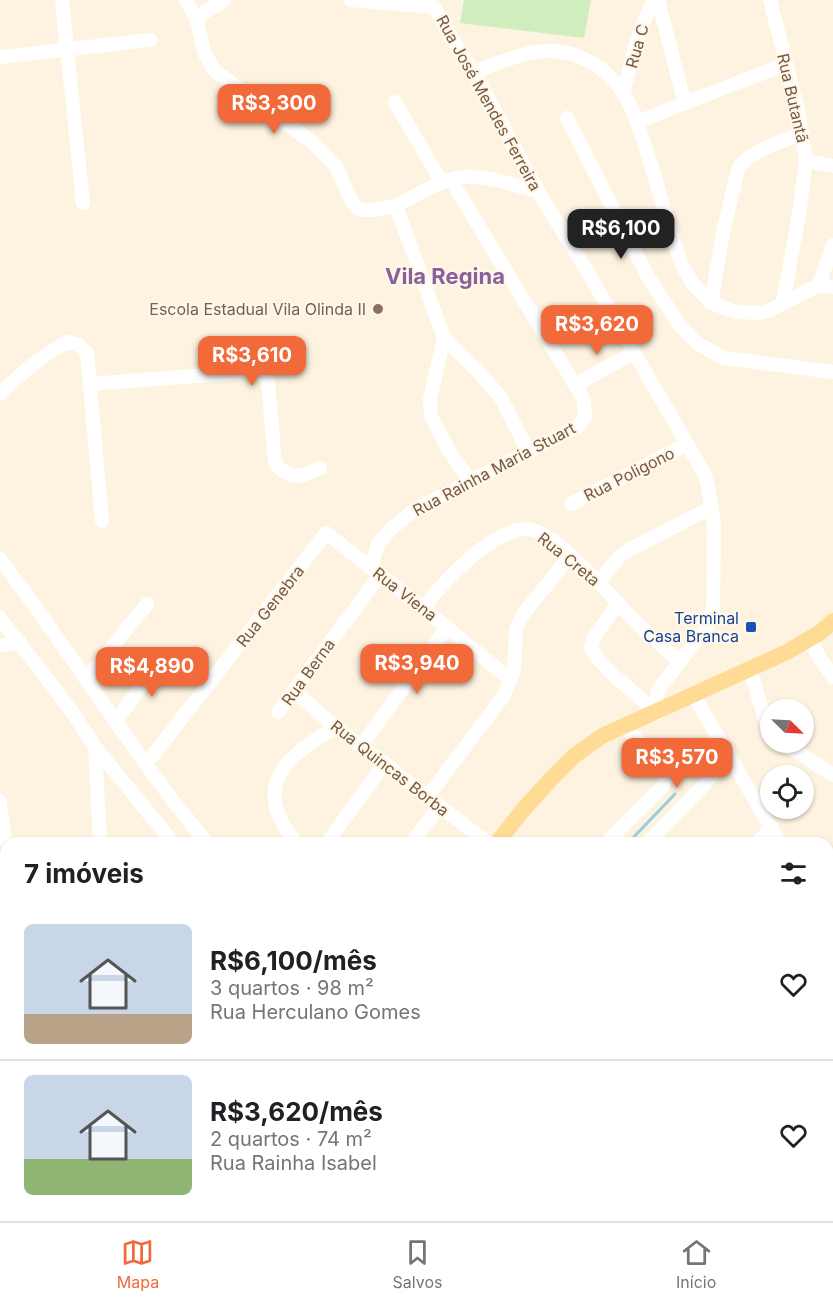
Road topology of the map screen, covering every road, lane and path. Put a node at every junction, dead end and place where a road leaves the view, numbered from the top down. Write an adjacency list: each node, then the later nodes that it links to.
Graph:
1 (62, 0): 9 (street)
2 (186, 0): 7 (street)
3 (224, 0): 7 (street)
4 (351, 0): 12 (street, Rua José Mendes Ferreira)
5 (656, 0): 13 (street, Rua C); 15 (street)
6 (770, 0): 11 (street, Rua Butantã)
7 (196, 18): 24 (street)
8 (150, 40): 9 (street)
9 (67, 50): 10 (street); 23 (street)
10 (0, 57)
11 (786, 64): 15 (street); 18 (street, Rua Butantã)
12 (474, 72): 13 (street); 22 (street, Rua José Mendes Ferreira)
13 (623, 94): 17 (street)
14 (395, 102): 21 (street, Rua Rainha Maria Stuart)
15 (685, 104): 17 (street)
16 (567, 118): 31 (street)
17 (637, 122): 27 (street)
18 (802, 133): 19 (street, Rua Butantã); 27 (street)
19 (806, 161): 20 (street); 28 (street, Rua Butantã)
20 (833, 166)
21 (446, 181): 22 (street); 24 (street); 33 (street, Rua Rainha Maria Stuart)
22 (538, 191): 30 (street, Rua José Mendes Ferreira)
23 (83, 203)
24 (396, 206): 29 (street)
25 (833, 245): 26 (street)
26 (826, 286): 28 (street)
27 (711, 303): 28 (street)
28 (783, 303)
29 (444, 338): 36 (street); 38 (street)
30 (633, 353): 33 (street); 35 (street, Rua José Mendes Ferreira)
31 (833, 372)
32 (90, 384): 34 (street); 37 (street); 41 (street)
33 (575, 385): 36 (street, Rua Rainha Maria Stuart)
34 (0, 394)
35 (687, 444): 39 (street, Rua Poligono); 40 (street, Rua José Mendes Ferreira)
36 (528, 451): 38 (street, Rua Rainha Maria Stuart)
37 (320, 468)
38 (470, 481): 45 (street, Rua Rainha Maria Stuart)
39 (571, 504)
40 (712, 507): 46 (street); 57 (street, Rua José Mendes Ferreira)
41 (102, 522)
42 (326, 533): 45 (street, Rua Viena); 75 (street, Rua Genebra)
43 (570, 556): 46 (street, Rua Creta); 49 (street, Rua Creta); 61 (street)
44 (0, 559): 60 (street)
45 (375, 572): 49 (street, Rua Viena); 62 (street, Rua Berna)
46 (599, 582): 47 (street, Rua Creta)
47 (619, 603): 57 (street, Rua Creta); 66 (street)
48 (147, 604): 60 (street)
49 (423, 608): 52 (street, Rua Viena)
50 (0, 618): 54 (street)
51 (832, 621): 53 (main road)
52 (447, 627): 61 (street, Rua Viena); 70 (street)
53 (810, 638): 58 (main road); 59 (street)
54 (20, 642): 55 (street); 71 (street)
55 (0, 646)
56 (162, 658): 67 (street)
57 (679, 661): 66 (street, Rua José Mendes Ferreira)
58 (750, 669): 63 (main road); 64 (street)
59 (833, 677)
60 (87, 678): 67 (street)
61 (511, 680): 77 (street)
62 (294, 691): 65 (street, Rua Berna); 69 (street, Rua Quincas Borba)
63 (693, 694): 66 (main road); 72 (street)
64 (760, 703)
65 (278, 712)
66 (657, 712): 68 (main road)
67 (116, 721): 75 (street)
68 (624, 726): 90 (main road); 91 (street)
69 (336, 727): 70 (street, Rua Quincas Borba); 86 (street)
70 (362, 745): 74 (street, Rua Quincas Borba)
71 (95, 747): 83 (street); 84 (street)
72 (729, 753): 81 (street); 92 (street)
73 (798, 753): 76 (street)
74 (385, 763): 77 (street, Rua Quincas Borba); 87 (street)
75 (147, 764): 85 (street)
76 (831, 775)
77 (429, 796): 79 (street, Rua Quincas Borba)
78 (0, 802): 80 (street)
79 (440, 806): 88 (street); 89 (street, Rua Quincas Borba)
80 (1, 818): 82 (street)
81 (771, 828): 93 (street); 94 (street)
82 (4, 837)
83 (100, 837)
84 (168, 837)
85 (202, 837)
86 (291, 837)
87 (331, 837)
88 (416, 837)
89 (480, 837)
90 (502, 837)
91 (612, 837)
92 (653, 837)
93 (763, 837)
94 (776, 837)

